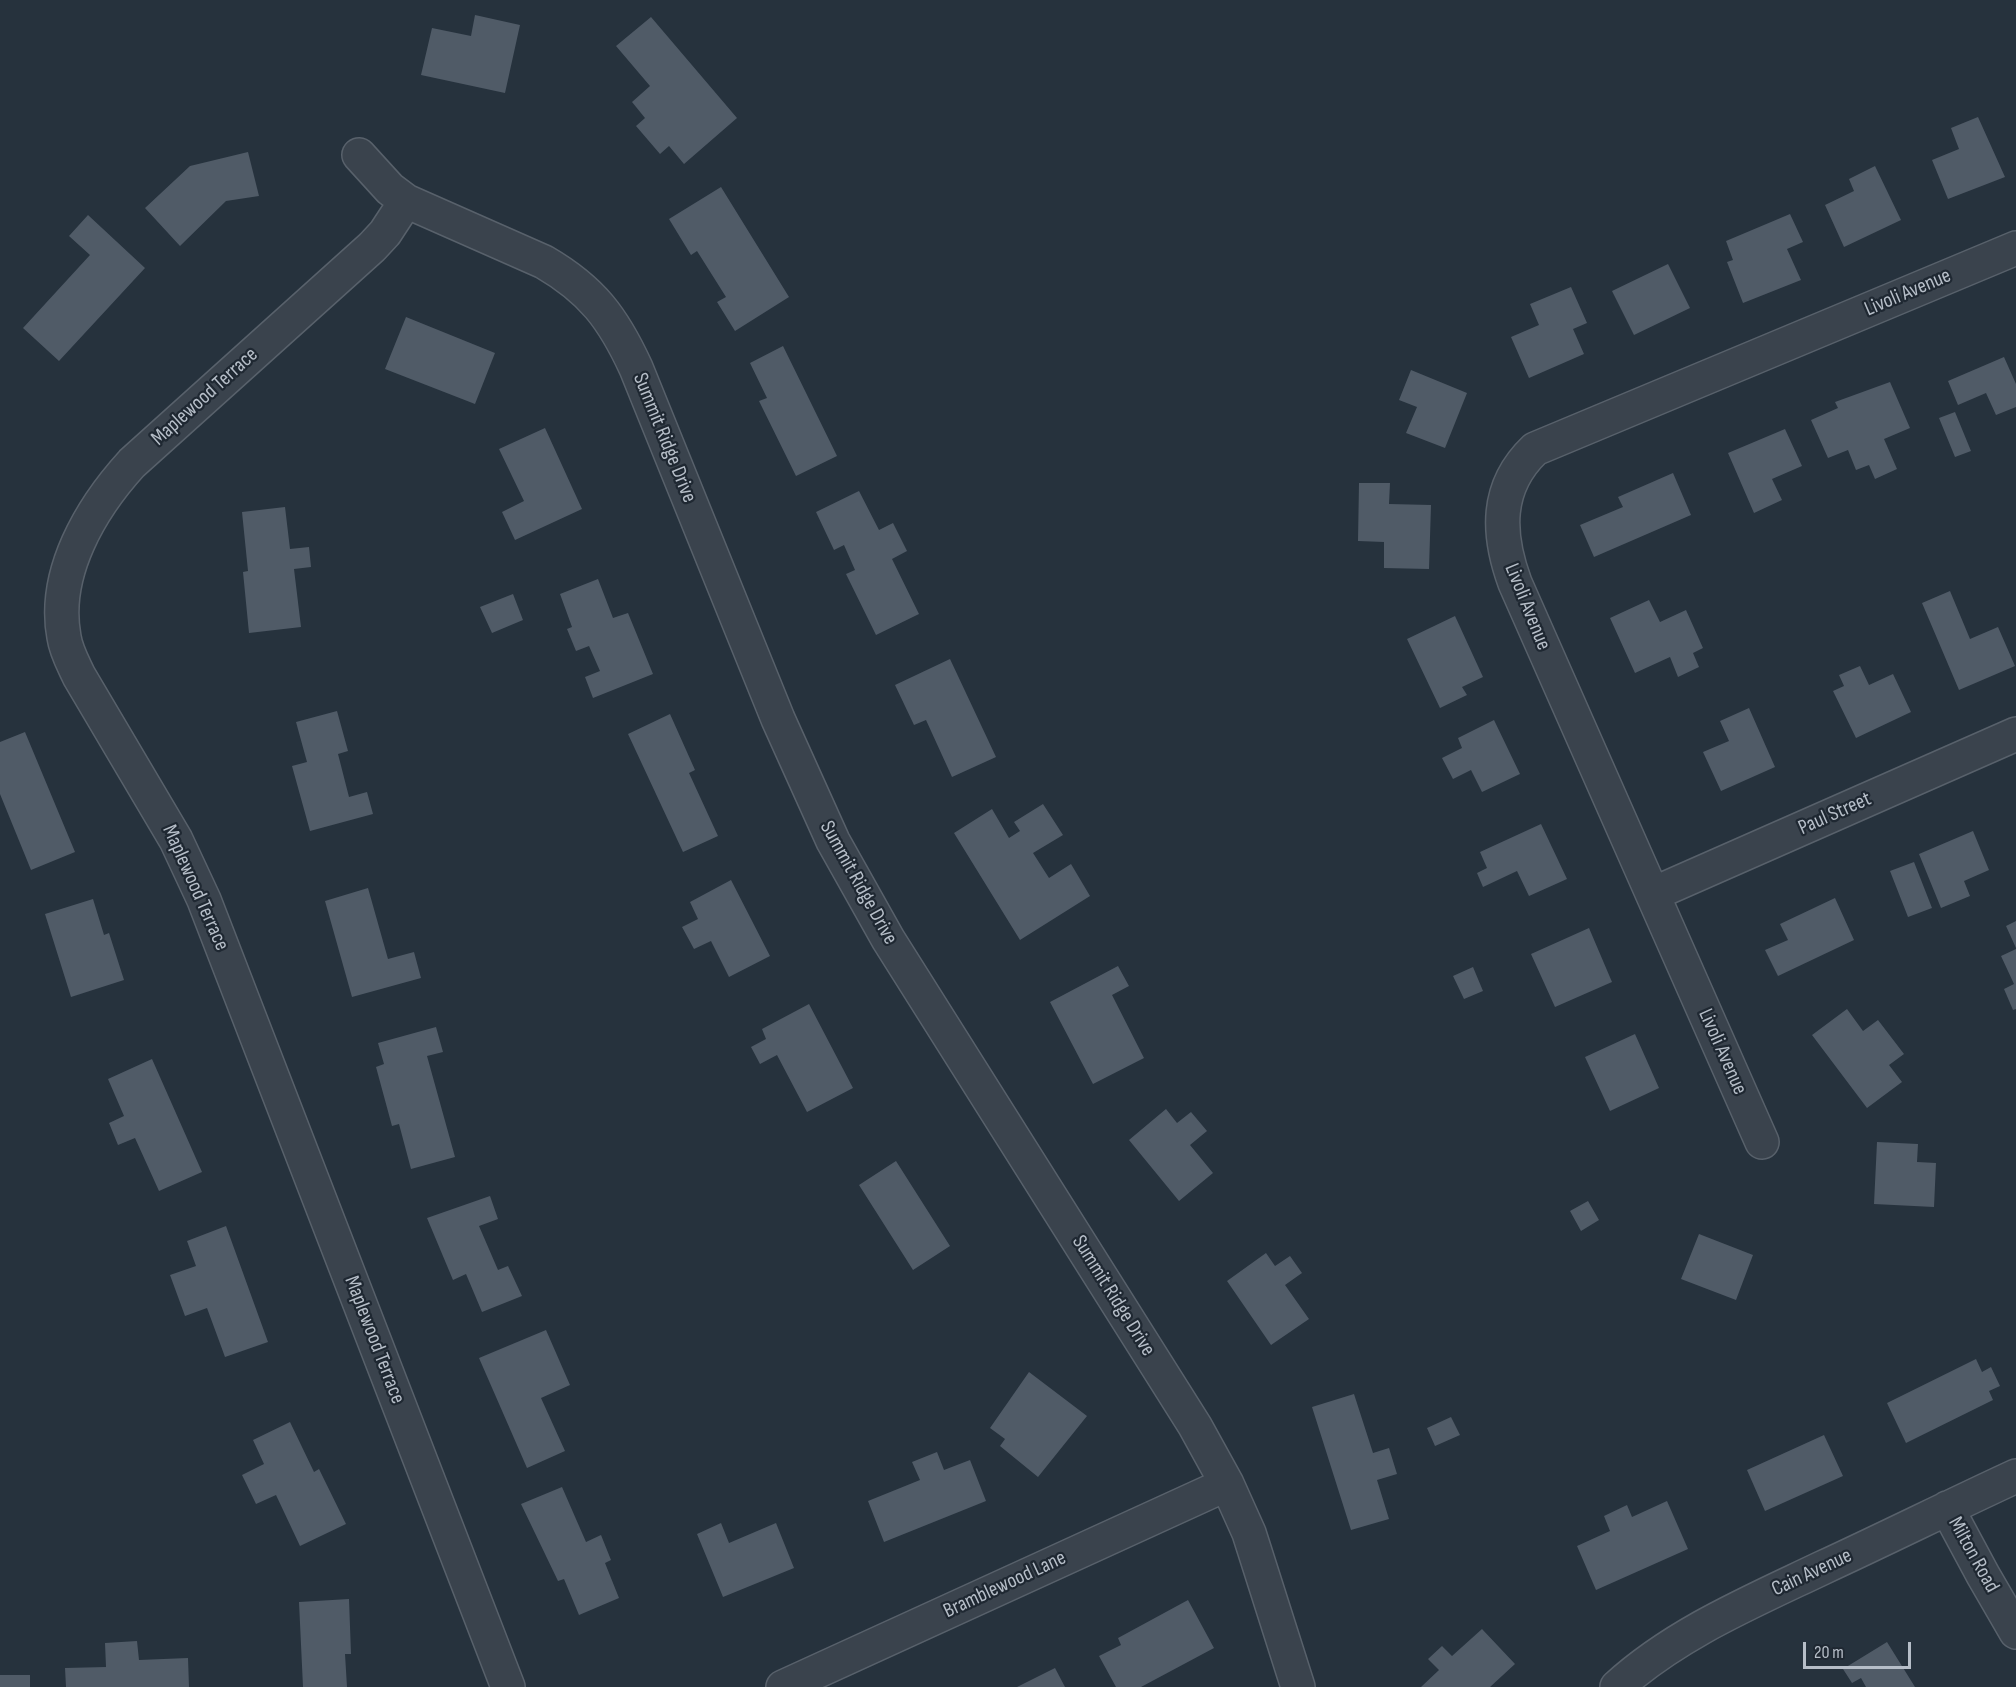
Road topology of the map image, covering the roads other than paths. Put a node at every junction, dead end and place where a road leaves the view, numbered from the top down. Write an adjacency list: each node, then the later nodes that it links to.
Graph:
1 (359, 155): 2 (street, Summit Ridge Drive)
2 (406, 201): 8 (street, Summit Ridge Drive); 11 (street, Maplewood Terrace)
3 (2016, 248): 5 (street, Livoli Avenue)
4 (2016, 734): 5 (street, Paul Street)
5 (1653, 894): 6 (street, Livoli Avenue)
6 (1762, 1142)
7 (2016, 1476): 9 (street, Cain Avenue)
8 (1227, 1484): 12 (street, Bramblewood Lane); 13 (street, Summit Ridge Drive)
9 (1947, 1508): 10 (street, Milton Road); 14 (street, Cain Avenue)
10 (2016, 1632)
11 (508, 1687)
12 (783, 1687)
13 (1298, 1687)
14 (1617, 1687)

